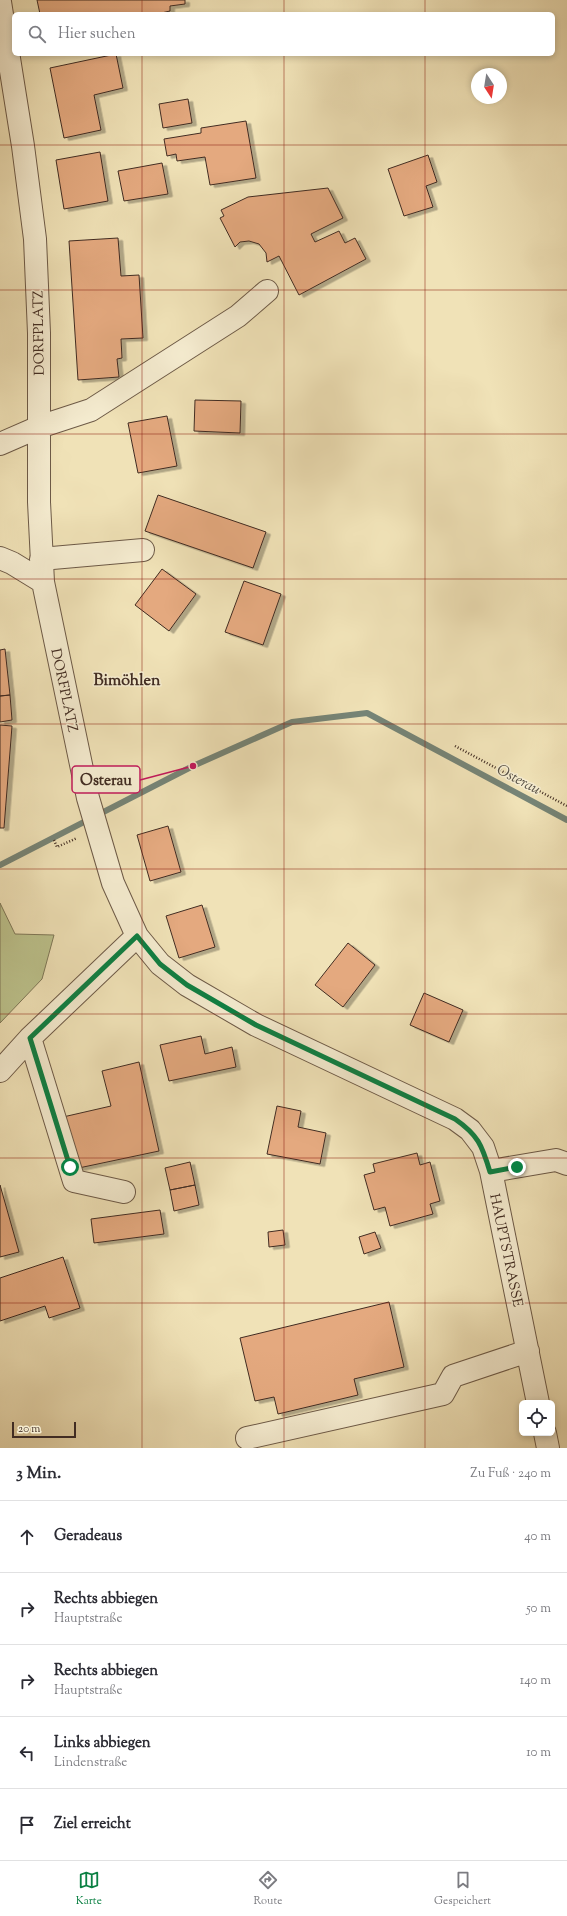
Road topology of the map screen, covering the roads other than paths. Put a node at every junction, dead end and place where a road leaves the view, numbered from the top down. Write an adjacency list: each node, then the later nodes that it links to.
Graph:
1 (0, 2): 3 (street, DORFPLATZ)
2 (267, 291): 3 (street)
3 (39, 427): 4 (street); 6 (street, DORFPLATZ)
4 (0, 444)
5 (143, 550): 6 (street)
6 (41, 559): 8 (street, DORFPLATZ)
7 (4, 563): 8 (street)
8 (42, 582): 9 (street, DORFPLATZ)
9 (88, 798): 10 (street, HAUPTSTRASSE)
10 (137, 936): 11 (street); 14 (street, HAUPTSTRASSE)
11 (30, 1038): 12 (street); 15 (street)
12 (0, 1071)
13 (567, 1164): 14 (street)
14 (490, 1172): 16 (street, HAUPTSTRASSE)
15 (124, 1192)
16 (528, 1351): 17 (street, HAUPTSTRASSE); 19 (street)
17 (537, 1400)
18 (546, 1436): 20 (street)
19 (247, 1438)
20 (548, 1448)

